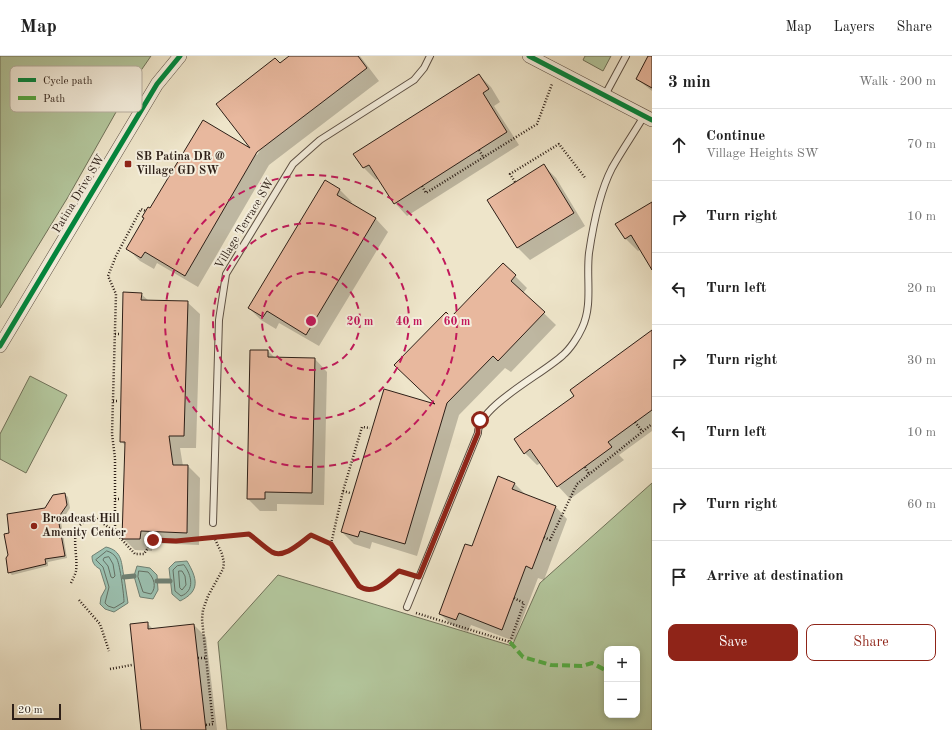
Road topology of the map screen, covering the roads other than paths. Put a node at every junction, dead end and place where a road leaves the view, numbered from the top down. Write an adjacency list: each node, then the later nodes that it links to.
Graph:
1 (180, 56): 6 (street, Patina Drive SW)
2 (430, 56): 10 (lane, Village Terrace SW)
3 (529, 56): 5 (street)
4 (626, 56): 5 (lane)
5 (605, 95): 8 (street)
6 (142, 109)
7 (140, 112): 9 (street, Patina Drive SW)
8 (648, 118): 11 (lane)
9 (0, 346)
10 (213, 523)
11 (407, 607)

